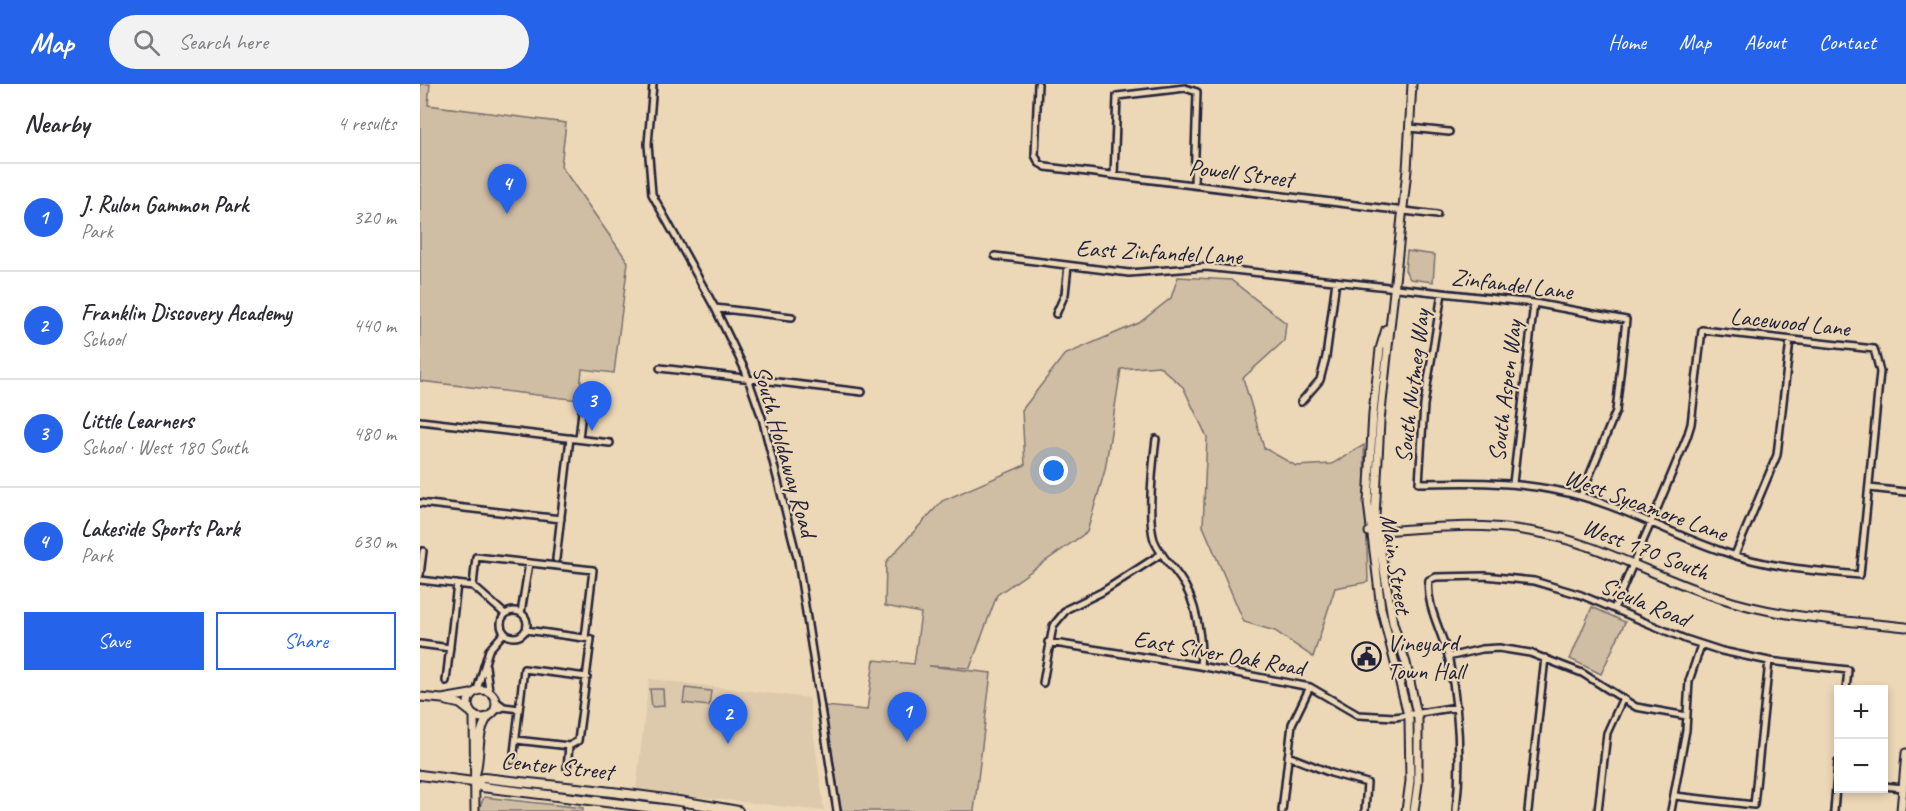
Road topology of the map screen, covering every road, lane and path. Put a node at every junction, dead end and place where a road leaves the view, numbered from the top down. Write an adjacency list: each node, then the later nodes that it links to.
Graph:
1 (654, 84): 16 (street, South Holdaway Road)
2 (1038, 84): 6 (street, Powell Street)
3 (1412, 84): 4 (street, Main Street)
4 (1410, 128): 5 (street); 8 (street, Main Street)
5 (1449, 132)
6 (1114, 176): 7 (street, Powell Street); 7 (street)
7 (1194, 185): 8 (street, Powell Street)
8 (1402, 210): 9 (street, Powell Street); 13 (street, Main Street)
9 (1437, 215)
10 (995, 256): 11 (street, East Zinfandel Lane)
11 (1068, 266): 12 (street, East Zinfandel Lane); 17 (street)
12 (1336, 281): 13 (street, East Zinfandel Lane); 24 (street)
13 (1393, 287): 14 (street, Zinfandel Lane); 38 (street, Main Street)
14 (1442, 293): 15 (street, Zinfandel Lane); 30 (street, South Nutmeg Way)
15 (1534, 303): 31 (street, South Aspen Way); 34 (street, Zinfandel Lane)
16 (715, 308): 18 (street); 21 (street, South Holdaway Road)
17 (1056, 314)
18 (792, 317)
19 (1790, 340): 32 (street, Lacewood Lane); 37 (street, Lacewood Lane); 41 (street)
20 (660, 368): 21 (street)
21 (748, 379): 22 (street); 100 (street, South Holdaway Road)
22 (862, 392)
23 (583, 402): 27 (street)
24 (1301, 402)
25 (420, 421): 26 (street)
26 (570, 438): 27 (street); 36 (street)
27 (579, 439): 29 (street)
28 (1156, 439): 40 (street)
29 (610, 442)
30 (1419, 483): 31 (street, West Sycamore Lane)
31 (1513, 483): 34 (street, West Sycamore Lane)
32 (1869, 488): 33 (street); 41 (street, West Sycamore Lane)
33 (1906, 492)
34 (1581, 496): 37 (street, West Sycamore Lane)
35 (420, 502): 36 (street)
36 (561, 519): 42 (street)
37 (1651, 522): 41 (street, West Sycamore Lane); 44 (street)
38 (1373, 532): 44 (street, West 170 South); 80 (street, Main Street)
39 (423, 551): 45 (street)
40 (1161, 554): 56 (street); 64 (street)
41 (1735, 555)
42 (556, 559)
43 (530, 563): 48 (street); 50 (street); 55 (street)
44 (1633, 564): 49 (street); 52 (street, West 170 South)
45 (420, 574)
46 (420, 580): 47 (street)
47 (457, 584): 48 (street); 59 (street)
48 (473, 585): 51 (street)
49 (1614, 609): 58 (street, Sicula Road); 60 (street, Sicula Road)
50 (521, 613): 51 (street); 53 (street)
51 (505, 614): 54 (street)
52 (1906, 627)
53 (526, 630): 54 (street); 55 (street)
54 (504, 633): 63 (street)
55 (588, 639): 65 (street)
56 (1048, 642): 64 (street, East Silver Oak Road); 67 (street)
57 (420, 644): 59 (street)
58 (1701, 645): 62 (street, Sicula Road); 82 (street)
59 (450, 648): 66 (street)
60 (1448, 657): 61 (street); 77 (street)
61 (1545, 658): 74 (street); 106 (street)
62 (1769, 661): 68 (street, Sicula Road); 95 (street)
63 (486, 666): 70 (street); 71 (street)
64 (1200, 666): 69 (street, East Silver Oak Road)
65 (587, 677): 78 (street); 85 (street)
66 (446, 681)
67 (1043, 683)
68 (1846, 685)
69 (1310, 687): 80 (street, East Silver Oak Road); 87 (street)
70 (489, 691): 71 (street); 75 (street)
71 (474, 692): 73 (street); 81 (street)
72 (420, 697): 73 (street)
73 (442, 699): 81 (street)
74 (1622, 700): 82 (street); 107 (street)
75 (496, 701): 76 (street); 79 (street)
76 (504, 707): 78 (street); 79 (street)
77 (1457, 707): 80 (street, East Silver Oak Road); 105 (street)
78 (519, 709): 84 (street)
79 (495, 711): 83 (street)
80 (1412, 713): 103 (street, Main Street); 104 (street, Main Street)
81 (472, 714): 83 (street); 91 (street)
82 (1687, 716): 95 (street)
83 (488, 717): 91 (street)
84 (516, 740): 85 (street); 88 (street)
85 (569, 746): 89 (street)
86 (1906, 753): 93 (street)
87 (1288, 756): 101 (street); 102 (street)
88 (513, 761)
89 (567, 768)
90 (420, 775): 91 (main road)
91 (472, 782): 96 (main road, Center Street); 97 (street); 98 (main road, Center Street)
92 (1888, 786): 93 (street)
93 (1903, 788): 110 (street)
94 (1836, 793): 109 (street)
95 (1675, 796): 108 (street)
96 (674, 799): 98 (main road); 99 (main road, Center Street)
97 (475, 811)
98 (680, 811)
99 (738, 811)
100 (837, 811)
101 (1282, 811)
102 (1365, 811)
103 (1406, 811)
104 (1414, 811)
105 (1456, 811)
106 (1528, 811)
107 (1598, 811)
108 (1671, 811)
109 (1834, 811)
110 (1901, 811)

